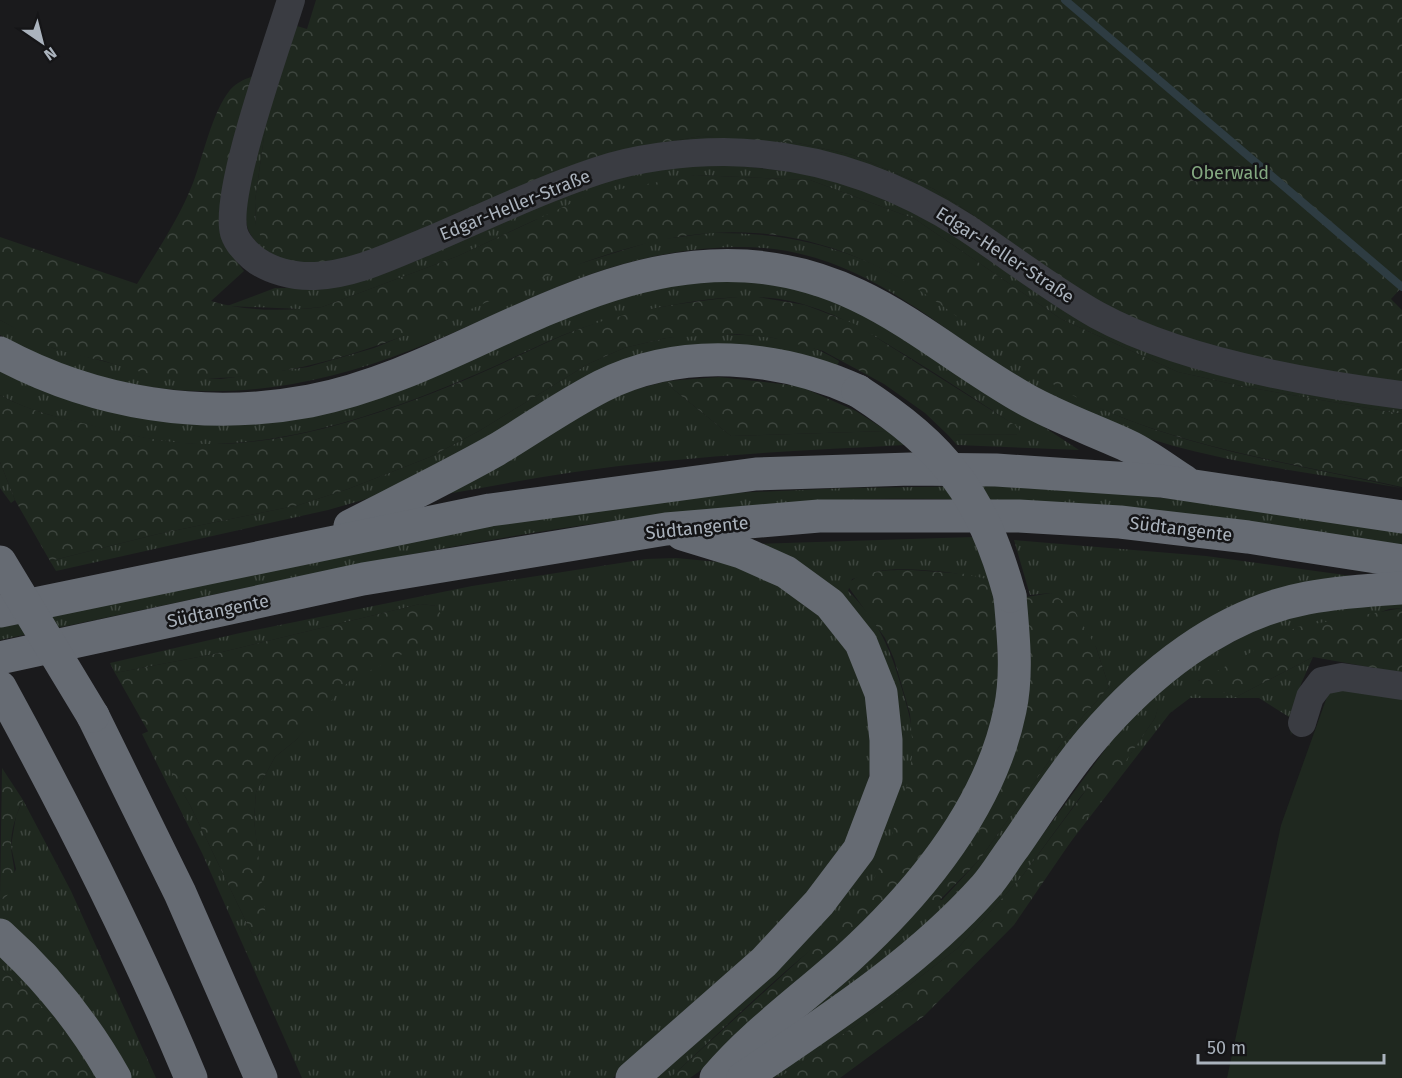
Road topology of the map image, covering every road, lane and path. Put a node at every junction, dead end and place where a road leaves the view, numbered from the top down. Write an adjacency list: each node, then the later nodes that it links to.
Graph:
1 (291, 0): 3 (lane, Edgar-Heller-Straße)
2 (0, 353): 4 (highway)
3 (1402, 395)
4 (1190, 485): 5 (highway); 7 (highway)
5 (1402, 517)
6 (666, 529): 8 (highway, Südtangente); 12 (highway, Südtangente); 20 (highway)
7 (310, 545): 11 (highway); 21 (highway, bridge)
8 (1402, 561)
9 (0, 562): 17 (highway, bridge)
10 (1402, 588): 22 (highway)
11 (0, 611)
12 (0, 658)
13 (1402, 686): 15 (lane)
14 (0, 687): 19 (highway)
15 (1302, 723)
16 (0, 935): 18 (highway)
17 (261, 1071)
18 (115, 1078)
19 (191, 1078)
20 (632, 1078)
21 (716, 1078)
22 (743, 1078)

